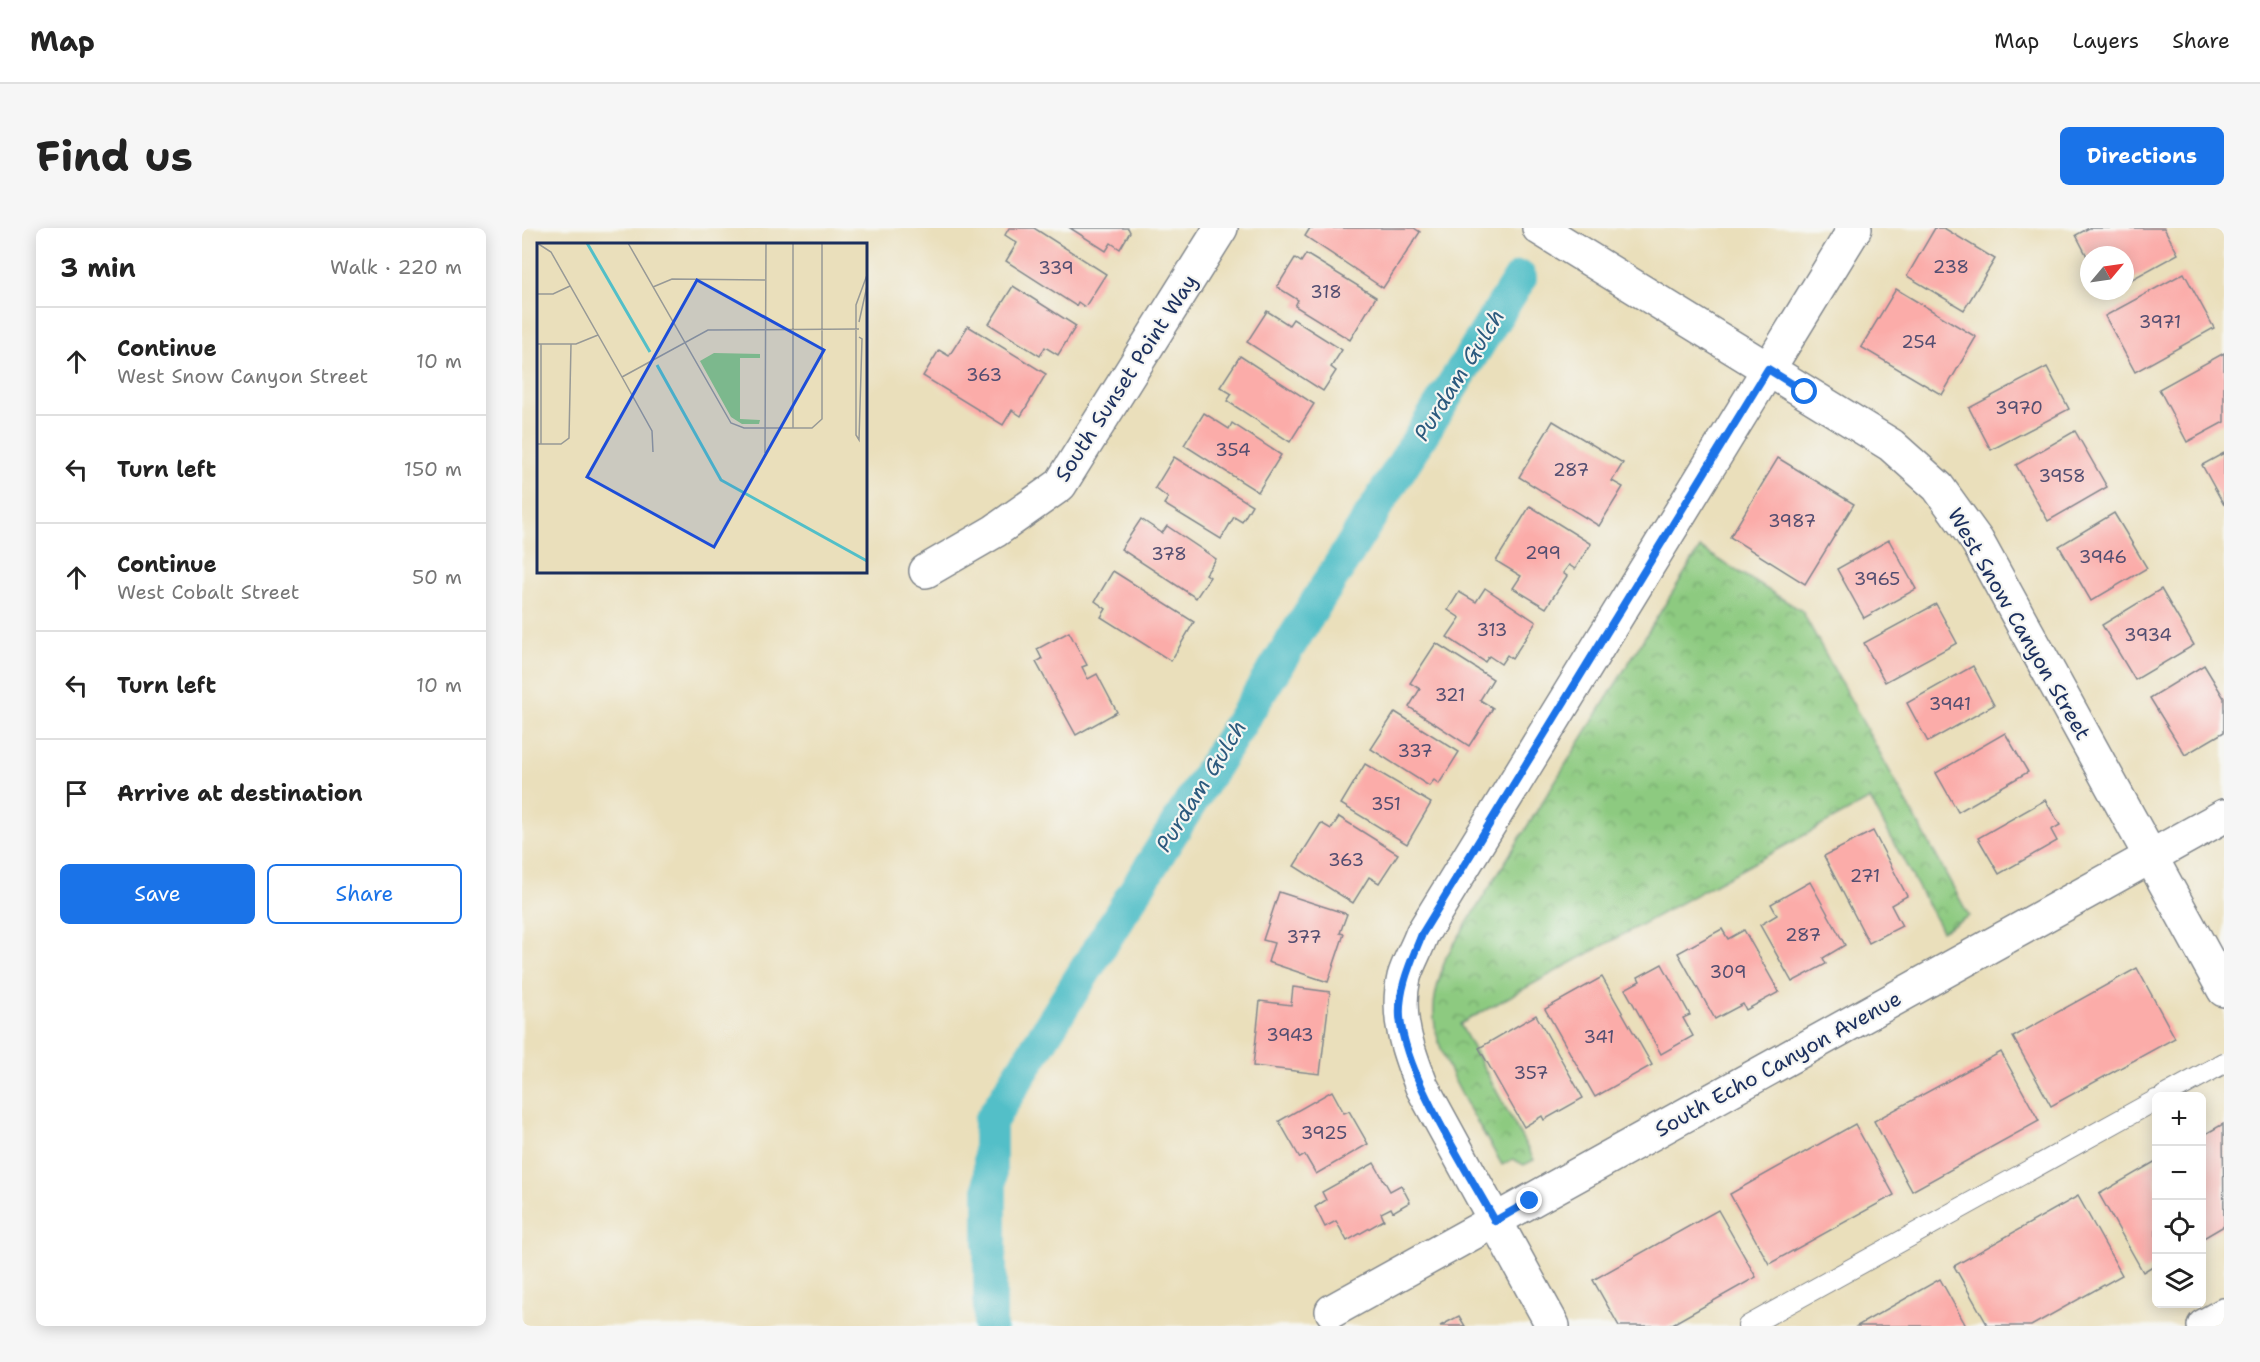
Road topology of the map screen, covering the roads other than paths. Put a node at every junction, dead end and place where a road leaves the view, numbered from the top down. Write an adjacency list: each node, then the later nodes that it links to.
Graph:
1 (1221, 228): 5 (street, South Sunset Point Way)
2 (1539, 228): 4 (street, West Snow Canyon Street)
3 (1855, 228): 4 (street)
4 (1768, 369): 7 (street, West Snow Canyon Street); 12 (street)
5 (926, 571)
6 (2224, 816): 7 (street, South Echo Canyon Avenue)
7 (2151, 857): 8 (street, West Snow Canyon Street); 12 (street, South Echo Canyon Avenue)
8 (2224, 990)
9 (2224, 1063): 10 (lane)
10 (2171, 1092)
11 (2152, 1103): 16 (lane)
12 (1495, 1221): 13 (street, South Echo Canyon Avenue); 15 (street)
13 (1332, 1311)
14 (2224, 1315): 17 (street)
15 (1553, 1326)
16 (1748, 1326)
17 (2204, 1326)

